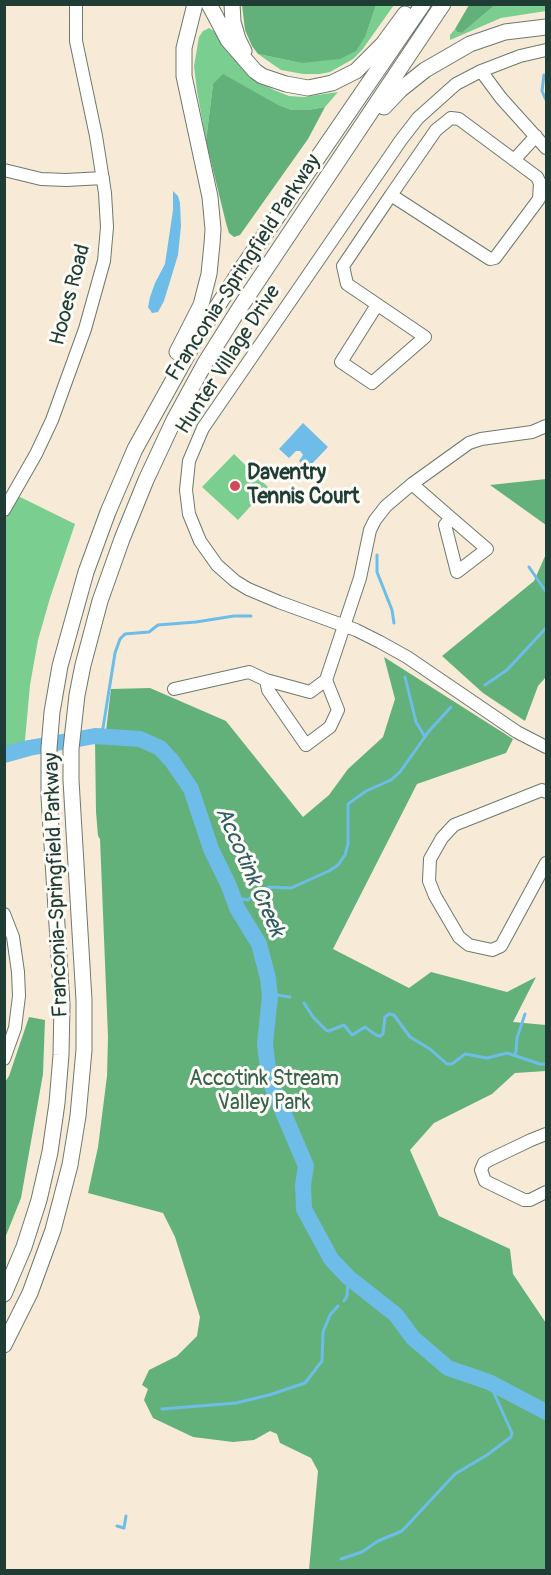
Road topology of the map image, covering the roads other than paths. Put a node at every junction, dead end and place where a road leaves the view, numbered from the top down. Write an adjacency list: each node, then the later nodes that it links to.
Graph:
1 (76, 4): 16 (street, Hooes Road)
2 (195, 4): 21 (main road)
3 (209, 4): 11 (main road)
4 (232, 4): 11 (main road)
5 (412, 4): 11 (main road)
6 (423, 4): 21 (main road, Franconia-Springfield Parkway)
7 (443, 4): 18 (main road, Franconia-Springfield Parkway)
8 (546, 27): 18 (main road)
9 (546, 50): 10 (street, Hunter Village Drive)
10 (481, 70): 12 (street); 25 (street, Hunter Village Drive)
11 (277, 81)
12 (536, 136): 13 (street); 14 (street)
13 (546, 148)
14 (514, 160): 17 (street); 17 (street)
15 (4, 170): 16 (street)
16 (103, 178): 23 (street, Hooes Road)
17 (391, 195): 19 (street)
18 (293, 230): 37 (main road, Franconia-Springfield Parkway)
19 (377, 305): 19 (street)
20 (546, 426): 22 (street)
21 (135, 448): 36 (main road, Franconia-Springfield Parkway)
22 (412, 484): 24 (street); 25 (street)
23 (4, 510)
24 (451, 518)
25 (343, 626): 27 (street); 29 (street, Hunter Village Drive)
26 (266, 680): 27 (street); 27 (street); 28 (street)
27 (326, 680)
28 (174, 689)
29 (546, 747)
30 (545, 787): 31 (street)
31 (546, 863)
32 (4, 914): 33 (street)
33 (4, 1059)
34 (546, 1134): 35 (street)
35 (546, 1192)
36 (4, 1294)
37 (4, 1345)

